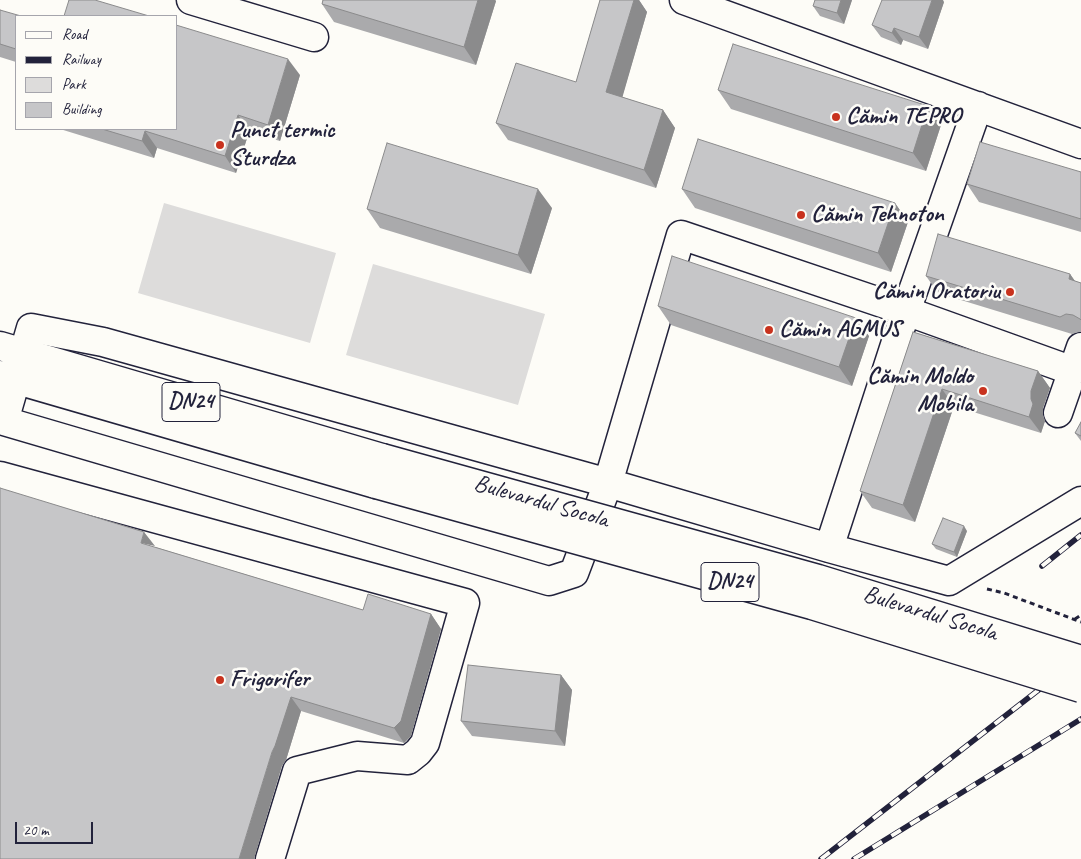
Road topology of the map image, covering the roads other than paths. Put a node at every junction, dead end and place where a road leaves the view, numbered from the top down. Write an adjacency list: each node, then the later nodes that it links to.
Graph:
1 (191, 0): 3 (main road)
2 (684, 0): 4 (main road)
3 (314, 36)
4 (978, 106): 5 (main road); 6 (main road)
5 (1081, 144)
6 (906, 311): 8 (main road); 12 (main road); 14 (main road)
7 (12, 349): 9 (main road); 12 (main road); 15 (main road, Bulevardul Socola / DN24, bridge)
8 (1077, 359): 10 (main road)
9 (8, 378): 12 (main road); 16 (main road, Bulevardul Socola / DN24, bridge)
10 (1058, 413)
11 (0, 476): 17 (main road)
12 (608, 483): 14 (main road)
13 (1081, 501): 14 (main road)
14 (829, 548)
15 (1081, 660)
16 (1081, 688)
17 (270, 859)

